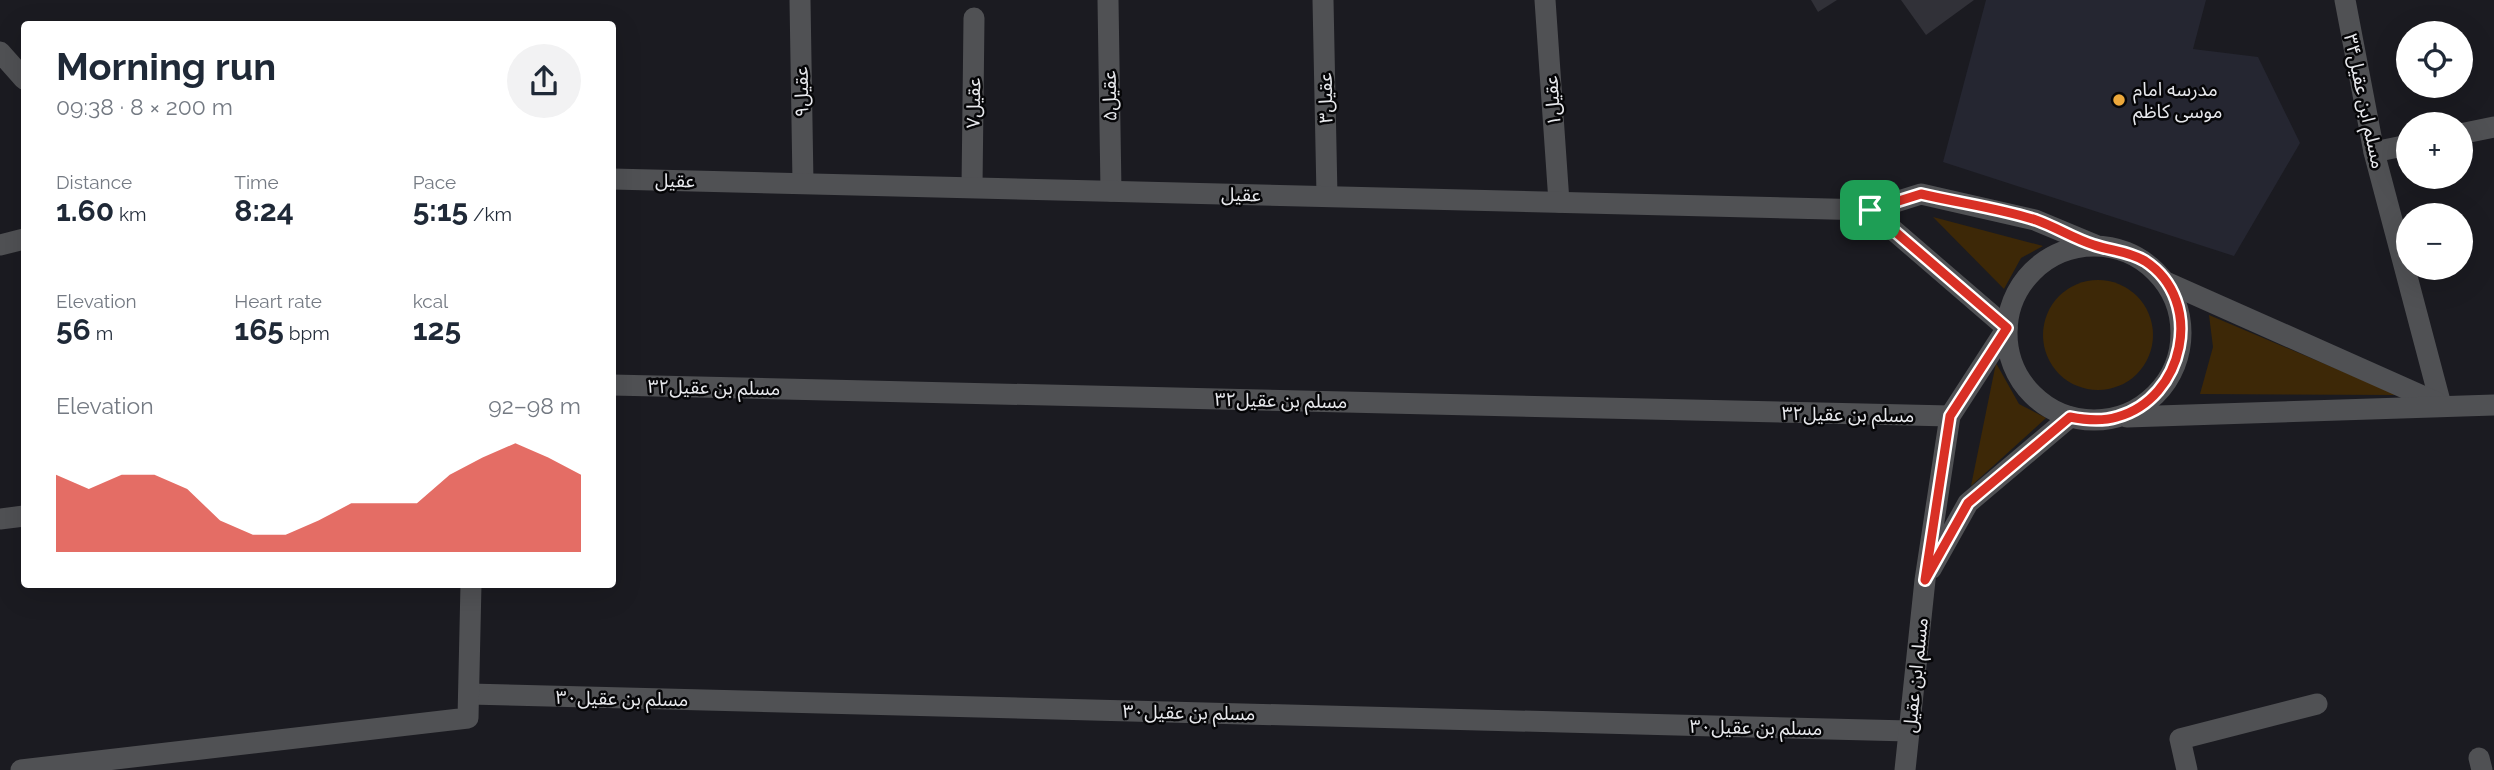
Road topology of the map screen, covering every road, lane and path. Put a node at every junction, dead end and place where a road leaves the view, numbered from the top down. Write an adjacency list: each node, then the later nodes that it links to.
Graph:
1 (800, 0): 14 (street, عقیل۹)
2 (1108, 0): 16 (street, عقیل۵)
3 (1323, 0): 17 (street, عقیل۳)
4 (1545, 0): 18 (street, عقیل۱)
5 (2345, 0): 12 (street, مسلم ابن عقیل۳۴)
6 (974, 18): 15 (street, عقیل۷)
7 (0, 52): 8 (street)
8 (21, 76)
9 (2494, 127): 10 (street)
10 (2473, 131)
11 (2396, 147): 12 (street)
12 (2374, 152): 26 (street, مسلم ابن عقیل۳۴)
13 (616, 178): 14 (street, عقیل)
14 (803, 183): 15 (street, عقیل)
15 (972, 187): 16 (street, عقیل)
16 (1111, 191): 17 (street, عقیل)
17 (1327, 196): 18 (street, عقیل)
18 (1559, 202): 19 (street, عقیل)
19 (1870, 210): 22 (street, عقیل); 24 (street)
20 (21, 240): 21 (street)
21 (0, 245)
22 (2095, 245): 23 (street); 24 (street)
23 (2166, 282): 26 (street); 30 (street)
24 (2007, 328): 28 (street); 29 (street)
25 (616, 385): 28 (street, مسلم بن عقیل۳۲)
26 (2441, 405): 27 (street); 30 (street)
27 (2494, 405)
28 (1950, 416): 33 (street, مسلم ابن عقیل)
29 (2070, 417): 30 (street); 33 (street)
30 (2118, 417)
31 (21, 516): 32 (street)
32 (0, 519)
33 (1925, 580): 37 (street, مسلم ابن عقیل)
34 (471, 588): 35 (street)
35 (469, 694): 37 (street, مسلم بن عقیل۳۰); 38 (street)
36 (2318, 704): 40 (street)
37 (1909, 731): 39 (street, مسلم ابن عقیل)
38 (21, 770)
39 (1905, 770)
40 (2187, 770)

